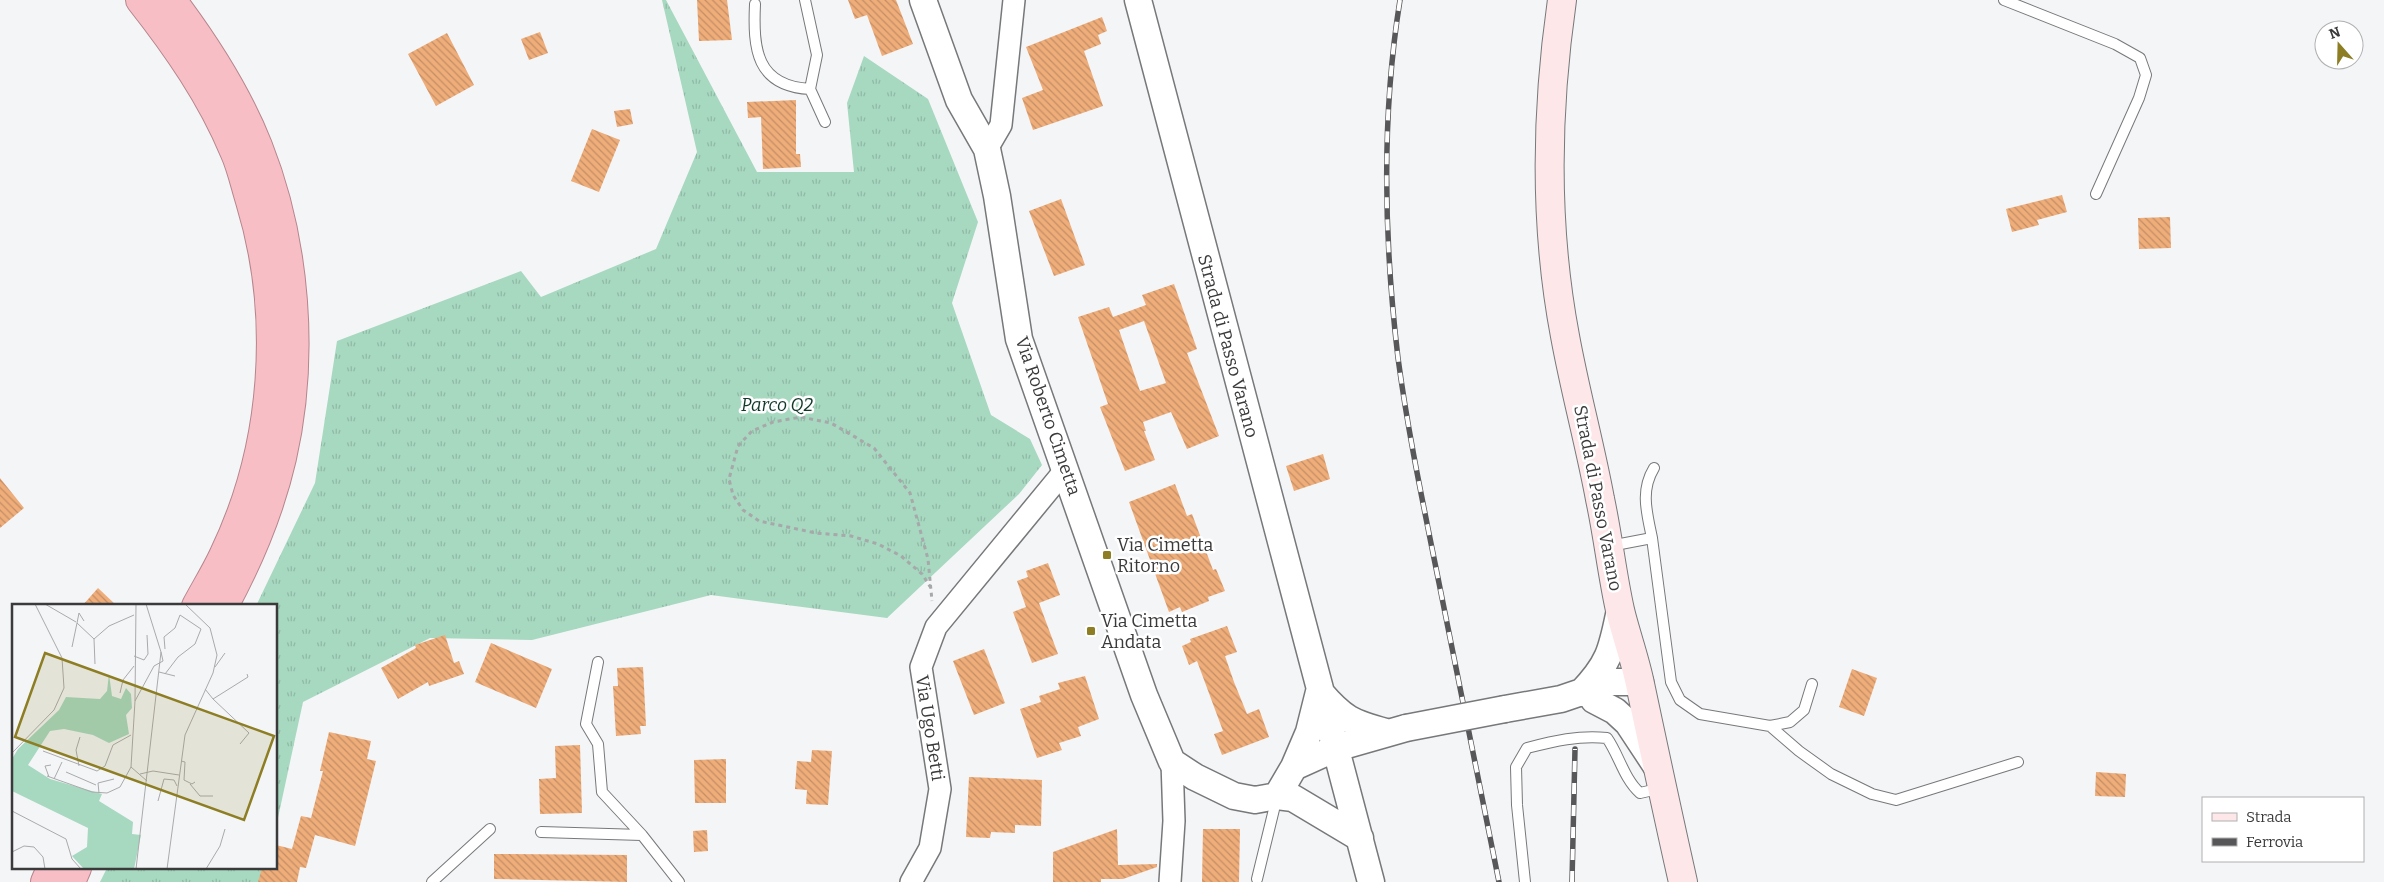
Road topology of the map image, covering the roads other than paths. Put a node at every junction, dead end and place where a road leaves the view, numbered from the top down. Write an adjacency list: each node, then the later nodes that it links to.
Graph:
1 (140, 0): 18 (highway)
2 (172, 0): 19 (highway)
3 (804, 0): 10 (lane)
4 (923, 0): 12 (street, Via Roberto Cimetta)
5 (1014, 0): 12 (street)
6 (1138, 0): 24 (street, Strada di Passo Varano)
7 (1562, 0): 17 (main road, Strada di Passo Varano)
8 (2004, 0): 13 (lane)
9 (755, 4): 10 (lane)
10 (810, 89): 11 (lane)
11 (825, 122)
12 (987, 149): 15 (street, Via Roberto Cimetta)
13 (2096, 194)
14 (1654, 468): 16 (lane)
15 (1066, 469): 29 (street, Via Roberto Cimetta); 46 (street, Via Ugo Betti)
16 (1652, 538): 17 (lane); 26 (lane)
17 (1609, 546): 20 (main road, Strada di Passo Varano)
18 (197, 604)
19 (225, 604)
20 (1620, 610): 22 (main road, Strada di Passo Varano); 25 (street, Strada di Passo Varano)
21 (598, 662): 37 (lane)
22 (1640, 682): 25 (street, Strada di Passo Varano); 32 (main road, Strada di Passo Varano)
23 (1812, 684): 26 (lane)
24 (1320, 692): 27 (street, Strada di Passo Varano); 28 (street, Strada di Passo Varano); 31 (street)
25 (1578, 698): 27 (street, Strada di Passo Varano, bridge); 32 (street, Strada di Passo Varano)
26 (1770, 726): 30 (lane)
27 (1396, 730): 28 (street, Strada di Passo Varano); 33 (street)
28 (1336, 748): 31 (street, Strada di Passo Varano); 33 (street, Strada di Passo Varano)
29 (1172, 762): 34 (street); 47 (street)
30 (2018, 762)
31 (1294, 767): 34 (street)
32 (1659, 778): 49 (lane); 50 (main road, Strada di Passo Varano)
33 (1347, 788): 34 (street); 38 (street, Strada di Passo Varano)
34 (1285, 797): 38 (street); 41 (lane)
35 (490, 829): 44 (lane)
36 (541, 832): 37 (lane)
37 (642, 835): 45 (lane)
38 (1360, 838): 48 (street, Strada di Passo Varano)
39 (50, 870): 42 (highway)
40 (76, 870): 43 (highway)
41 (1257, 879)
42 (45, 882)
43 (71, 882)
44 (432, 882)
45 (679, 882)
46 (911, 882)
47 (1170, 882)
48 (1371, 882)
49 (1525, 882)
50 (1683, 882)

